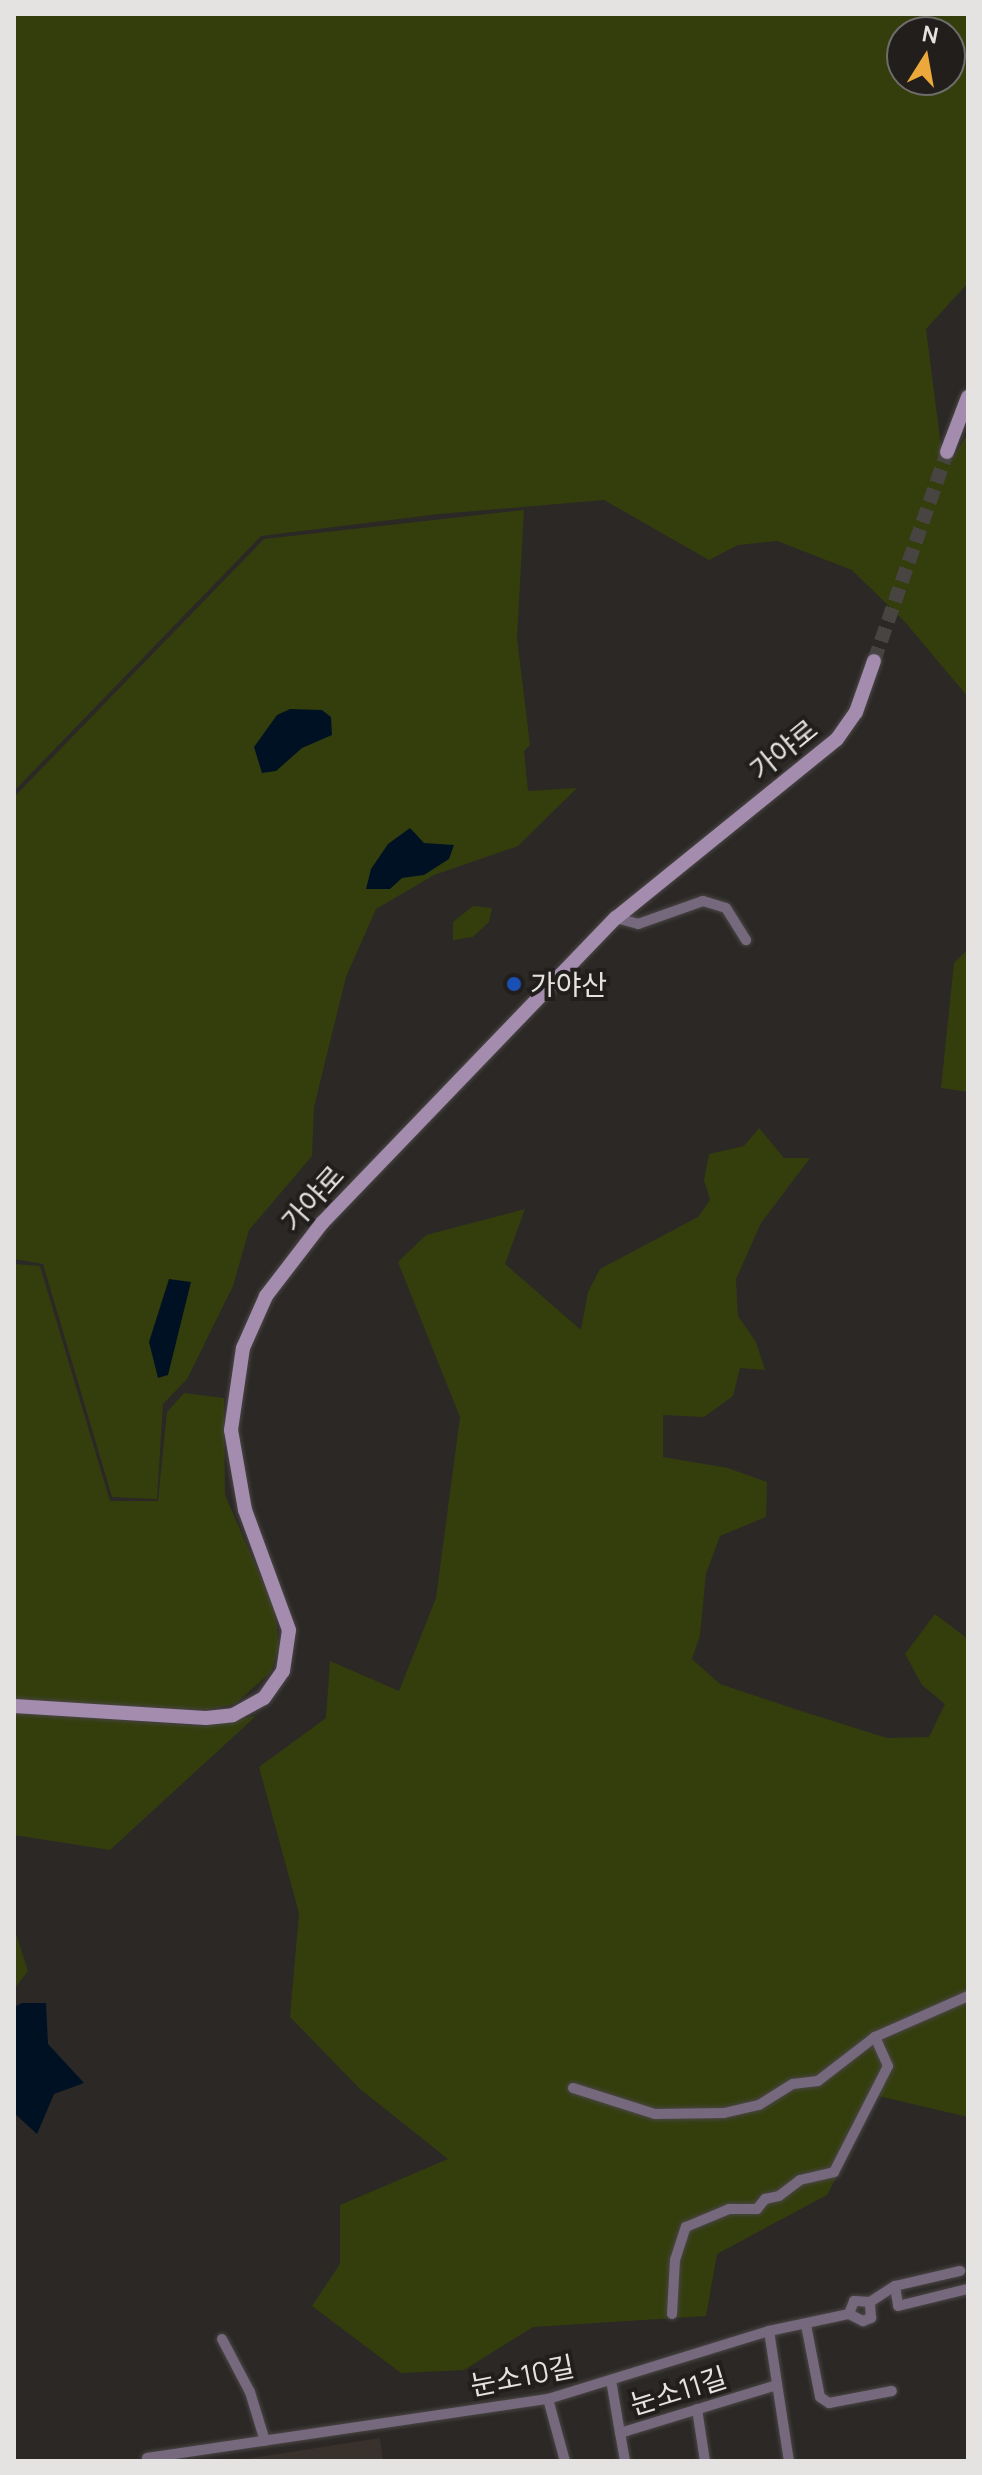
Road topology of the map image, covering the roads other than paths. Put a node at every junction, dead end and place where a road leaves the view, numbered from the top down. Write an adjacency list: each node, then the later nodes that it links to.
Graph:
1 (968, 397): 2 (street)
2 (947, 452)
3 (874, 661): 4 (street, 가야로)
4 (616, 918): 5 (street); 6 (street, 가야로)
5 (746, 940)
6 (14, 1706)
7 (968, 1996): 8 (street)
8 (875, 2037): 9 (street); 13 (street)
9 (573, 2088)
10 (960, 2271): 11 (street)
11 (895, 2286): 12 (street); 14 (street, 눈소10길)
12 (968, 2289)
13 (672, 2314)
14 (806, 2325): 15 (street, 눈소10길); 19 (street)
15 (769, 2331): 17 (street, 눈소10길); 18 (street)
16 (222, 2339): 23 (street)
17 (611, 2380): 20 (street, 눈소10길); 22 (street)
18 (777, 2385): 21 (street, 눈소11길); 28 (street)
19 (892, 2391)
20 (548, 2399): 23 (street, 눈소10길); 25 (street)
21 (697, 2409): 22 (street, 눈소11길); 27 (street)
22 (620, 2433): 26 (street, 눈소11길)
23 (265, 2441): 24 (street, 눈소10길)
24 (147, 2458)
25 (565, 2461)
26 (625, 2461)
27 (705, 2461)
28 (789, 2461)

